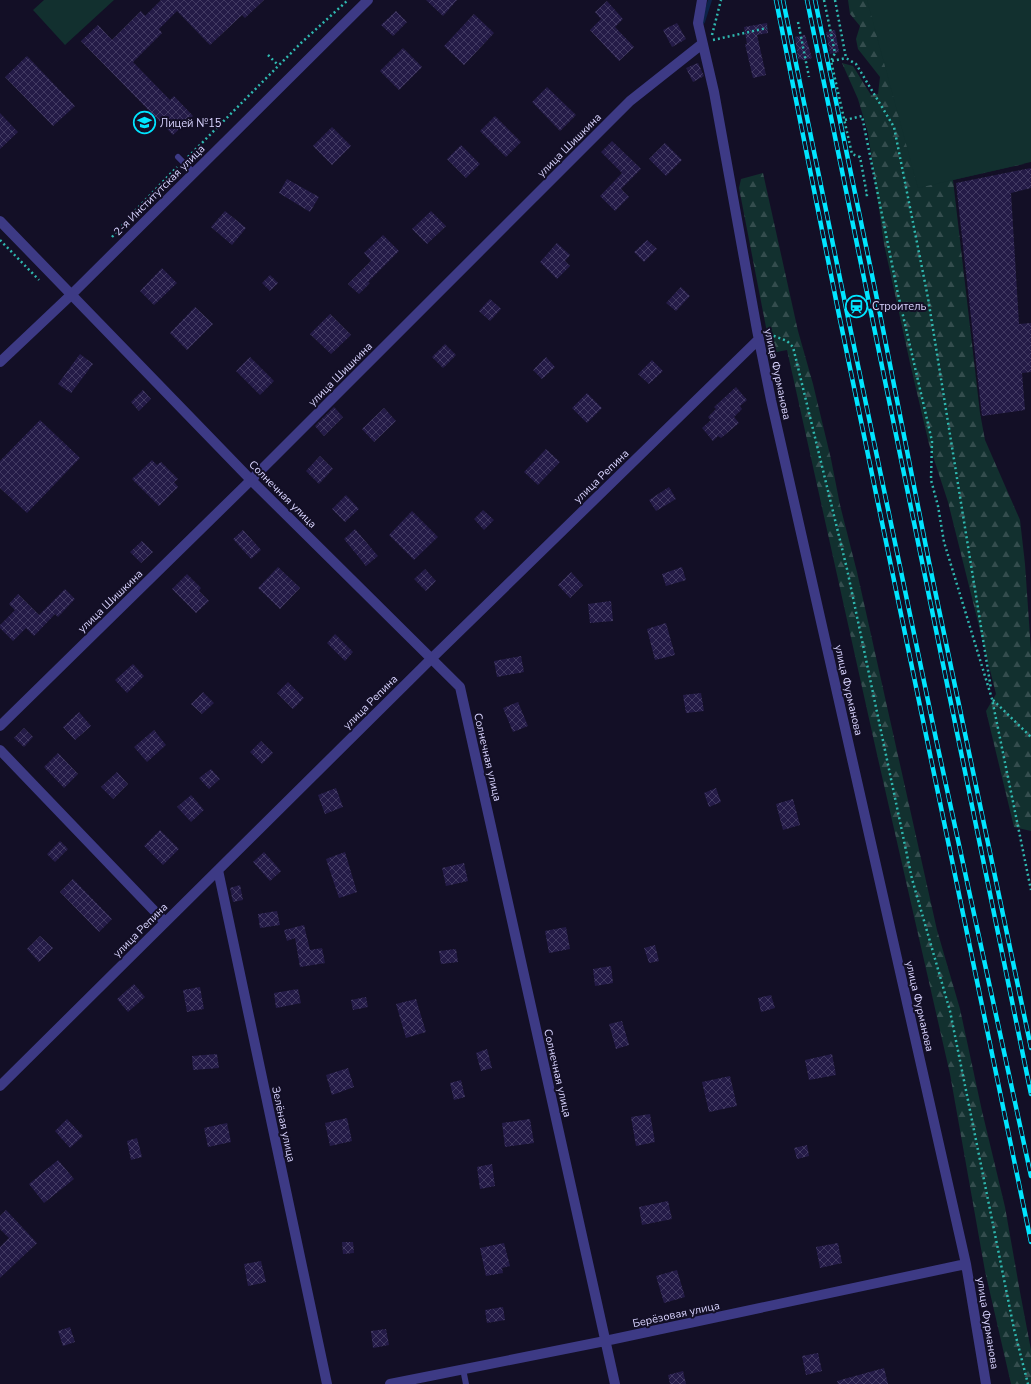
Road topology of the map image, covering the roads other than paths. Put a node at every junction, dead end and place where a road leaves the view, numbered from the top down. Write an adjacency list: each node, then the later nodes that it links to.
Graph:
1 (368, 0): 5 (street, 2-я Институтская улица)
2 (702, 0): 3 (street, улица Фурманова)
3 (702, 44): 8 (street, улица Фурманова); 10 (street, улица Шишкина)
4 (178, 157): 5 (lane)
5 (194, 173): 7 (street, 2-я Институтская улица)
6 (0, 221): 7 (street, Солнечная улица)
7 (71, 295): 9 (street, 2-я Институтская улица); 10 (street, Солнечная улица)
8 (758, 334): 11 (street, улица Репина); 17 (street, улица Фурманова)
9 (0, 362)
10 (251, 480): 11 (street, Солнечная улица); 12 (street, улица Шишкина)
11 (431, 659): 14 (street, улица Репина); 18 (street, Солнечная улица)
12 (0, 726)
13 (0, 750): 15 (street)
14 (218, 870): 15 (street, улица Репина); 20 (street, Зелёная улица)
15 (165, 922): 16 (street, улица Репина)
16 (0, 1086)
17 (966, 1264): 18 (street, Берёзовая улица); 24 (street, улица Фурманова)
18 (605, 1341): 19 (street, Берёзовая улица); 23 (street, Солнечная улица)
19 (463, 1369): 21 (street, Берёзовая улица); 22 (lane)
20 (327, 1384)
21 (390, 1384)
22 (466, 1384)
23 (614, 1384)
24 (986, 1384)

